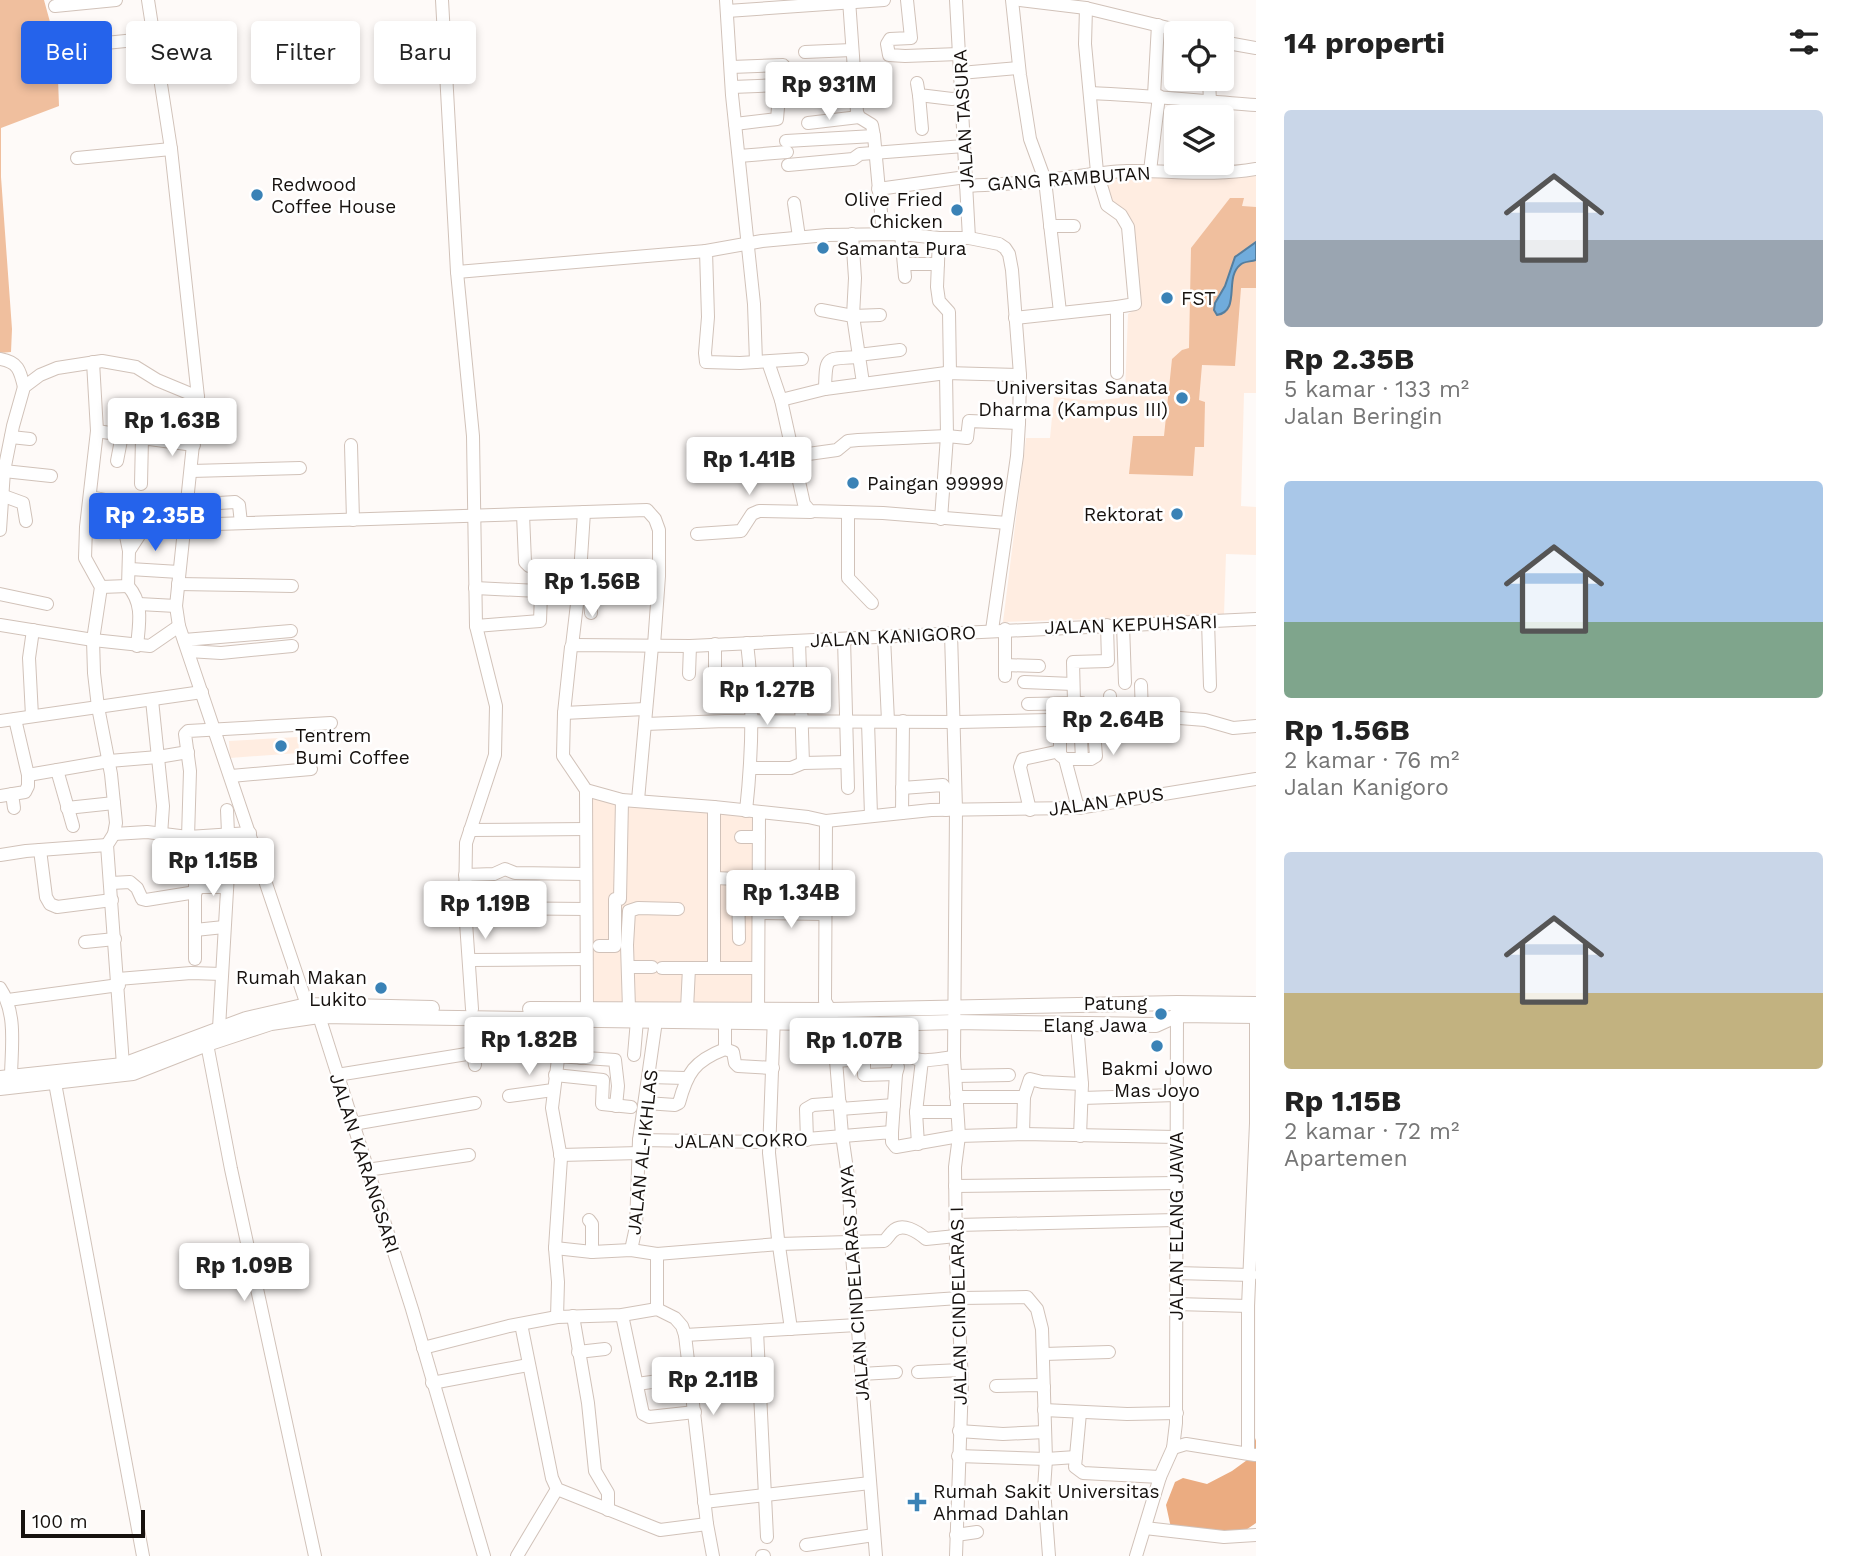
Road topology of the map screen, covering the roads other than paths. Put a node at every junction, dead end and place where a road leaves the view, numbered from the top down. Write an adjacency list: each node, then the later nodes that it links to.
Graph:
1 (116, 0): 13 (street)
2 (148, 0): 15 (street)
3 (442, 0): 64 (street)
4 (884, 0): 9 (street)
5 (907, 0): 22 (street)
6 (956, 0): 22 (street, JALAN TASURA)
7 (1012, 0): 24 (street)
8 (1020, 0): 14 (street)
9 (849, 1): 10 (street); 20 (street)
10 (823, 2): 11 (street)
11 (774, 4): 12 (street)
12 (727, 5): 23 (street)
13 (55, 6)
14 (1086, 8): 16 (street); 30 (street)
15 (152, 21)
16 (1158, 25): 17 (street); 31 (street)
17 (1164, 27)
18 (1234, 44): 19 (street)
19 (1256, 48)
20 (852, 50): 21 (street); 35 (street)
21 (805, 52)
22 (959, 54): 25 (street, JALAN TASURA)
23 (730, 67): 27 (street); 28 (street)
24 (1019, 68): 25 (street); 49 (street)
25 (960, 73): 32 (street, JALAN TASURA)
26 (162, 84): 41 (street)
27 (780, 85): 28 (street); 37 (street)
28 (732, 88): 37 (street)
29 (1210, 91): 33 (street)
30 (1090, 93): 31 (street); 48 (street)
31 (1157, 96): 33 (street); 47 (street)
32 (961, 98): 38 (street); 40 (street, JALAN TASURA)
33 (1210, 102): 34 (street)
34 (1256, 105)
35 (859, 117): 36 (street); 39 (street)
36 (808, 123)
37 (735, 124): 44 (street)
38 (922, 129)
39 (874, 136): 42 (street); 43 (street)
40 (964, 146): 42 (street); 50 (street, JALAN TASURA)
41 (171, 149): 45 (street); 83 (street)
42 (875, 152): 43 (street); 51 (street)
43 (787, 153): 44 (street)
44 (738, 156): 61 (street)
45 (77, 158)
46 (1256, 169): 47 (street, GANG RAMBUTAN)
47 (1150, 171): 48 (street, GANG RAMBUTAN)
48 (1097, 173): 49 (street, GANG RAMBUTAN); 65 (street)
49 (1045, 180): 50 (street, GANG RAMBUTAN); 53 (street)
50 (966, 181): 51 (street, GANG RAMBUTAN); 60 (street, JALAN TASURA)
51 (878, 189): 56 (street)
52 (794, 203): 58 (street)
53 (1050, 226): 54 (street); 67 (street)
54 (1074, 226)
55 (855, 230): 56 (street); 58 (street); 69 (street)
56 (883, 234): 57 (street)
57 (901, 234): 59 (street); 63 (street)
58 (799, 237): 61 (street)
59 (939, 238): 60 (street); 63 (street)
60 (969, 238): 70 (street)
61 (746, 244): 62 (street); 76 (street)
62 (706, 251): 64 (street); 76 (street)
63 (938, 264): 77 (street)
64 (457, 272): 108 (street)
65 (1118, 307): 67 (street); 78 (street)
66 (821, 310): 69 (street)
67 (1060, 312): 70 (street)
68 (880, 315): 69 (street)
69 (853, 316): 72 (street)
70 (1015, 318): 79 (street)
71 (900, 350): 72 (street)
72 (859, 356): 80 (street); 82 (street)
73 (0, 359): 81 (street)
74 (802, 359): 76 (street)
75 (93, 362): 81 (street); 83 (street); 86 (street)
76 (762, 362): 84 (street)
77 (948, 373): 79 (street); 80 (street); 88 (street)
78 (1117, 373)
79 (1020, 375): 85 (street)
80 (863, 383): 82 (street)
81 (24, 387): 89 (street)
82 (825, 389): 84 (street)
83 (198, 397): 92 (street)
84 (781, 400): 94 (street)
85 (1019, 423): 88 (street); 113 (street)
86 (97, 430): 87 (street); 102 (street)
87 (122, 435): 90 (street); 95 (street)
88 (947, 436): 94 (street); 109 (street)
89 (11, 437): 91 (street); 97 (street)
90 (142, 438): 92 (street); 100 (street)
91 (30, 439)
92 (194, 445): 98 (street)
93 (351, 445): 110 (street)
94 (794, 456): 105 (street)
95 (117, 461)
96 (300, 468): 98 (street)
97 (4, 471): 99 (street); 101 (street)
98 (191, 471): 103 (street)
99 (51, 476)
100 (141, 484)
101 (1, 495): 111 (street); 115 (street)
102 (90, 498): 117 (street); 123 (street)
103 (187, 502): 112 (street); 114 (street); 117 (street)
104 (584, 512): 107 (street); 125 (street); 150 (street)
105 (812, 512): 106 (street); 116 (street)
106 (848, 512): 109 (street); 128 (street)
107 (523, 514): 108 (street); 118 (street)
108 (473, 515): 110 (street); 124 (street)
109 (942, 519): 113 (street)
110 (353, 520): 112 (street)
111 (26, 521)
112 (242, 523): 114 (street)
113 (1007, 523): 141 (street)
114 (185, 525): 120 (street)
115 (0, 530)
116 (697, 534)
117 (129, 551): 119 (street)
118 (529, 566)
119 (130, 569): 120 (street); 121 (street)
120 (178, 578): 122 (street); 131 (street)
121 (128, 586): 123 (street); 130 (street)
122 (292, 586)
123 (100, 587): 146 (street)
124 (475, 588): 137 (street); 137 (street)
125 (584, 588): 126 (street); 132 (street); 155 (street)
126 (626, 590)
127 (0, 594): 129 (street)
128 (872, 603)
129 (47, 604)
130 (139, 604): 131 (street); 151 (street)
131 (176, 606): 139 (street)
132 (591, 613)
133 (1256, 619): 134 (street, JALAN KEPUHSARI)
134 (1208, 621): 135 (street, JALAN KEPUHSARI); 163 (street)
135 (1123, 624): 138 (street, JALAN KEPUHSARI); 159 (street)
136 (0, 625): 140 (street)
137 (476, 625): 222 (street)
138 (1107, 625): 141 (street, JALAN KEPUHSARI); 160 (street)
139 (179, 626): 151 (street); 152 (street)
140 (33, 629): 146 (street); 173 (street)
141 (999, 630): 143 (street, JALAN KANIGORO); 156 (street)
142 (291, 631): 152 (street)
143 (951, 633): 144 (street, JALAN KANIGORO); 183 (street, JALAN CINDELARAS I)
144 (884, 636): 145 (street, JALAN KANIGORO); 179 (street)
145 (844, 639): 147 (street, JALAN KANIGORO); 186 (street)
146 (93, 640): 151 (street); 169 (street)
147 (799, 641): 148 (street, JALAN KANIGORO); 185 (street)
148 (747, 643): 149 (street, JALAN KANIGORO); 181 (street)
149 (715, 644): 154 (street, JALAN KANIGORO); 161 (street)
150 (653, 645): 154 (street, JALAN KANIGORO); 155 (street, JALAN KANIGORO); 170 (street)
151 (138, 646)
152 (186, 646): 153 (street); 164 (street)
153 (292, 646)
154 (690, 646): 157 (street)
155 (571, 647): 171 (street)
156 (1039, 666)
157 (689, 674)
158 (1024, 682): 160 (street)
159 (1125, 683)
160 (1073, 684): 167 (street)
161 (715, 685)
162 (1141, 685): 172 (street)
163 (1210, 686)
164 (202, 692): 166 (street); 189 (street)
165 (1110, 696): 174 (street)
166 (152, 700): 169 (street); 192 (street)
167 (1074, 702): 168 (street); 177 (street)
168 (1028, 704)
169 (98, 707): 173 (street); 193 (street)
170 (645, 709): 171 (street); 187 (street)
171 (564, 713): 204 (street)
172 (1142, 715): 174 (street); 188 (street)
173 (32, 716): 175 (street)
174 (1111, 717): 177 (street)
175 (15, 719): 178 (street); 199 (street)
176 (1060, 719): 177 (street); 183 (street); 191 (street)
177 (1085, 719): 191 (street)
178 (0, 721)
179 (888, 721): 180 (street); 182 (street)
180 (902, 721): 183 (street); 203 (street)
181 (750, 722): 185 (street); 187 (street); 196 (street)
182 (868, 722): 186 (street); 218 (street)
183 (952, 722): 214 (street, JALAN CINDELARAS I)
184 (331, 723): 189 (street)
185 (802, 723): 186 (street); 195 (street)
186 (846, 723): 194 (street)
187 (645, 724): 207 (street)
188 (1256, 726)
189 (214, 729): 190 (street); 200 (street)
190 (188, 752): 192 (street); 226 (street)
191 (1063, 755): 212 (street); 215 (street)
192 (158, 757): 193 (street); 224 (street)
193 (109, 761): 198 (street); 208 (street)
194 (846, 762): 195 (street); 202 (street)
195 (803, 763): 196 (street)
196 (751, 768): 216 (street)
197 (311, 769): 200 (street)
198 (57, 770): 199 (street); 211 (street)
199 (28, 775): 205 (street)
200 (231, 776): 223 (street)
201 (1256, 779): 212 (street, JALAN APUS)
202 (848, 788)
203 (902, 788): 214 (street); 217 (street)
204 (586, 790): 206 (street, JALAN APUS); 221 (street)
205 (6, 795): 210 (street)
206 (622, 800): 207 (street, JALAN APUS); 252 (street)
207 (638, 800): 209 (street, JALAN APUS)
208 (114, 803): 211 (street); 229 (street)
209 (714, 807): 216 (street, JALAN APUS); 236 (street)
210 (14, 808)
211 (67, 808): 220 (street)
212 (1078, 808): 215 (street, JALAN APUS)
213 (227, 810): 225 (street)
214 (951, 810): 215 (street, JALAN APUS); 217 (street, JALAN APUS); 267 (street, JALAN CINDELARAS I)
215 (1030, 810)
216 (752, 812): 219 (street, JALAN APUS); 228 (street)
217 (902, 813): 218 (street, JALAN APUS)
218 (871, 815): 219 (street, JALAN APUS)
219 (825, 821): 245 (street, JALAN CINDELARAS JAYA)
220 (73, 826)
221 (586, 829): 222 (street); 234 (street)
222 (470, 830): 235 (street)
223 (250, 833): 225 (street); 266 (street)
224 (162, 835): 226 (street); 229 (street); 233 (street)
225 (227, 835): 226 (street); 238 (street)
226 (188, 837)
227 (741, 837): 228 (street)
228 (759, 837): 244 (street)
229 (111, 840): 230 (street); 237 (street)
230 (40, 850): 231 (street); 240 (street)
231 (0, 855)
232 (195, 866): 239 (street)
233 (169, 868)
234 (586, 874): 235 (street); 242 (street)
235 (465, 875): 241 (street)
236 (715, 878): 249 (street); 258 (street)
237 (111, 883): 239 (street); 240 (street)
238 (227, 887): 239 (street); 246 (street)
239 (196, 890): 247 (street)
240 (112, 900): 248 (street)
241 (465, 908): 242 (street); 255 (street)
242 (586, 909): 253 (street)
243 (678, 909): 252 (street)
244 (758, 913): 245 (street); 259 (street)
245 (824, 914): 278 (street, JALAN CINDELARAS JAYA)
246 (224, 927): 247 (street); 260 (street)
247 (195, 930): 254 (street)
248 (115, 939): 250 (street); 261 (street)
249 (739, 939)
250 (85, 942)
251 (599, 946): 252 (street)
252 (621, 946): 256 (street)
253 (586, 958): 255 (street); 273 (street)
254 (195, 959)
255 (470, 960): 268 (street)
256 (628, 967): 257 (street); 274 (street)
257 (689, 968): 258 (street); 269 (street)
258 (714, 968): 259 (street)
259 (758, 968): 276 (street)
260 (222, 974): 261 (street); 287 (street)
261 (119, 982): 263 (street); 300 (street)
262 (0, 988): 263 (street)
263 (8, 1000): 309 (street)
264 (1148, 1004): 267 (main road); 270 (main road); 286 (main road)
265 (1256, 1004): 270 (main road)
266 (307, 1005): 271 (main road); 279 (main road)
267 (954, 1007): 278 (main road); 283 (street, JALAN CINDELARAS I)
268 (472, 1009): 271 (main road); 272 (main road)
269 (687, 1009): 274 (main road); 276 (main road)
270 (1177, 1009): 280 (main road); 286 (main road); 313 (street, JALAN ELANG JAWA)
271 (356, 1011): 272 (main road); 275 (main road)
272 (563, 1014): 273 (main road); 294 (street)
273 (586, 1014): 274 (main road); 296 (street)
274 (633, 1015): 281 (main road); 292 (street)
275 (319, 1016): 279 (main road); 303 (street, JALAN KARANGSARI)
276 (758, 1016): 277 (main road); 282 (main road)
277 (774, 1016): 278 (main road); 301 (street)
278 (832, 1016): 284 (main road); 299 (street, JALAN CINDELARAS JAYA)
279 (270, 1018): 287 (main road); 288 (main road)
280 (1256, 1018): 352 (street)
281 (656, 1021): 282 (main road); 307 (street, JALAN AL-IKHLAS)
282 (725, 1021): 290 (street)
283 (954, 1022): 284 (main road); 285 (main road); 295 (street, JALAN CINDELARAS I)
284 (880, 1024): 289 (street)
285 (1077, 1024): 286 (main road); 311 (street)
286 (1148, 1024)
287 (219, 1028): 300 (main road)
288 (207, 1044): 310 (main road); 408 (street)
289 (880, 1044): 293 (street); 297 (street)
290 (725, 1049): 301 (street); 308 (street)
291 (473, 1053): 303 (street)
292 (634, 1055)
293 (902, 1055): 298 (street); 302 (street)
294 (558, 1056): 296 (street); 304 (street)
295 (954, 1057): 298 (street); 306 (street, JALAN CINDELARAS I)
296 (582, 1058): 321 (street)
297 (863, 1059): 299 (street); 302 (street)
298 (922, 1060): 324 (street)
299 (836, 1061): 322 (street, JALAN CINDELARAS JAYA)
300 (123, 1065): 309 (main road)
301 (773, 1068): 334 (street)
302 (896, 1074): 320 (street)
303 (337, 1075): 326 (street, JALAN KARANGSARI)
304 (555, 1075): 312 (street); 321 (street)
305 (1009, 1075): 306 (street)
306 (956, 1076): 315 (street, JALAN CINDELARAS I)
307 (649, 1077): 308 (street); 319 (street, JALAN AL-IKHLAS)
308 (685, 1079): 319 (street)
309 (6, 1082): 310 (main road)
310 (55, 1083): 407 (street)
311 (1082, 1084): 316 (street); 317 (street)
312 (553, 1090): 314 (street); 337 (street)
313 (1176, 1095): 317 (street); 332 (street, JALAN ELANG JAWA)
314 (509, 1096)
315 (956, 1097): 316 (street); 325 (street, JALAN CINDELARAS I)
316 (1024, 1097): 328 (street)
317 (1082, 1098): 331 (street)
318 (475, 1103): 326 (street)
319 (646, 1103): 336 (street, JALAN AL-IKHLAS)
320 (894, 1105): 322 (street); 327 (street)
321 (616, 1106): 323 (street)
322 (840, 1106): 329 (street, JALAN CINDELARAS JAYA); 333 (street)
323 (631, 1107)
324 (916, 1112): 325 (street); 335 (street)
325 (957, 1112): 330 (street, JALAN CINDELARAS I)
326 (353, 1124): 339 (street, JALAN KARANGSARI)
327 (892, 1132): 329 (street, JALAN COKRO); 335 (street)
328 (1023, 1134): 330 (street); 331 (street)
329 (842, 1135): 333 (street, JALAN COKRO); 345 (street, JALAN CINDELARAS JAYA)
330 (959, 1136): 335 (street); 341 (street, JALAN CINDELARAS I)
331 (1080, 1136): 332 (street)
332 (1176, 1137): 340 (street, JALAN ELANG JAWA)
333 (807, 1140): 334 (street, JALAN COKRO)
334 (770, 1142): 336 (street, JALAN COKRO); 346 (street)
335 (918, 1144)
336 (640, 1147): 337 (street, JALAN COKRO); 348 (street, JALAN AL-IKHLAS)
337 (560, 1154): 347 (street)
338 (469, 1155): 339 (street)
339 (367, 1170): 366 (street, JALAN KARANGSARI)
340 (1176, 1183): 341 (street); 343 (street, JALAN ELANG JAWA)
341 (955, 1186): 344 (street, JALAN CINDELARAS I)
342 (589, 1220): 349 (street)
343 (1176, 1220): 344 (street); 351 (street, JALAN ELANG JAWA)
344 (957, 1231): 345 (street); 353 (street, JALAN CINDELARAS I)
345 (851, 1242): 346 (street); 355 (street, JALAN CINDELARAS JAYA)
346 (779, 1244): 350 (street); 363 (street)
347 (555, 1248): 349 (street, JALAN AL-IKHLAS); 359 (street)
348 (631, 1250): 349 (street, JALAN AL-IKHLAS); 350 (street)
349 (592, 1252)
350 (657, 1254): 357 (street)
351 (1176, 1273): 352 (street); 354 (street, JALAN ELANG JAWA)
352 (1251, 1275): 356 (street)
353 (959, 1298): 355 (street); 370 (street); 372 (street, JALAN CINDELARAS I)
354 (1176, 1304): 356 (street); 384 (street, JALAN ELANG JAWA)
355 (856, 1305): 362 (street, JALAN CINDELARAS JAYA)
356 (1248, 1306): 389 (street)
357 (657, 1309): 358 (street); 365 (street)
358 (622, 1315): 360 (street); 378 (street)
359 (557, 1317): 360 (street); 361 (street)
360 (573, 1317): 368 (street)
361 (521, 1324): 366 (street); 371 (street)
362 (857, 1325): 363 (street); 375 (street, JALAN CINDELARAS JAYA)
363 (791, 1329): 364 (street)
364 (757, 1331): 365 (street); 396 (street)
365 (685, 1335): 382 (street)
366 (424, 1348): 377 (street, JALAN KARANGSARI)
367 (605, 1349): 368 (street)
368 (578, 1352): 398 (street)
369 (1109, 1352): 370 (street)
370 (1044, 1354): 380 (street)
371 (528, 1365): 377 (street); 395 (street)
372 (961, 1370): 374 (street); 385 (street, JALAN CINDELARAS I)
373 (896, 1372): 375 (street)
374 (918, 1372)
375 (861, 1374): 394 (street, JALAN CINDELARAS JAYA)
376 (673, 1379): 378 (street)
377 (432, 1383): 409 (street, JALAN KARANGSARI)
378 (637, 1384): 382 (street)
379 (996, 1386): 380 (street)
380 (1044, 1387): 381 (street)
381 (1044, 1410): 383 (street); 386 (street)
382 (695, 1412): 397 (street)
383 (1080, 1413): 384 (street); 391 (street)
384 (1177, 1418): 387 (street); 388 (street, JALAN ELANG JAWA)
385 (959, 1431): 386 (street); 390 (street, JALAN CINDELARAS I)
386 (1045, 1432): 392 (street)
387 (1186, 1444): 388 (street); 389 (street)
388 (1173, 1448): 393 (street, JALAN ELANG JAWA)
389 (1252, 1454)
390 (958, 1456): 392 (street); 403 (street, JALAN CINDELARAS I)
391 (1076, 1457): 392 (street); 393 (street)
392 (1046, 1459): 414 (street)
393 (1160, 1477): 400 (street, JALAN ELANG JAWA)
394 (870, 1483): 396 (street); 402 (street, JALAN CINDELARAS JAYA)
395 (557, 1489): 398 (street); 410 (street)
396 (764, 1494): 397 (street); 405 (street)
397 (705, 1502): 399 (street)
398 (608, 1510): 399 (street)
399 (707, 1524): 411 (street)
400 (1145, 1528): 404 (street); 415 (street, JALAN ELANG JAWA)
401 (977, 1532): 403 (street)
402 (874, 1535): 406 (street); 412 (street, JALAN CINDELARAS JAYA)
403 (956, 1535): 413 (street, JALAN CINDELARAS I)
404 (1256, 1535)
405 (767, 1537)
406 (806, 1545)
407 (143, 1556)
408 (315, 1556)
409 (484, 1556)
410 (517, 1556)
411 (713, 1556)
412 (876, 1556)
413 (956, 1556)
414 (1049, 1556)
415 (1136, 1556)

